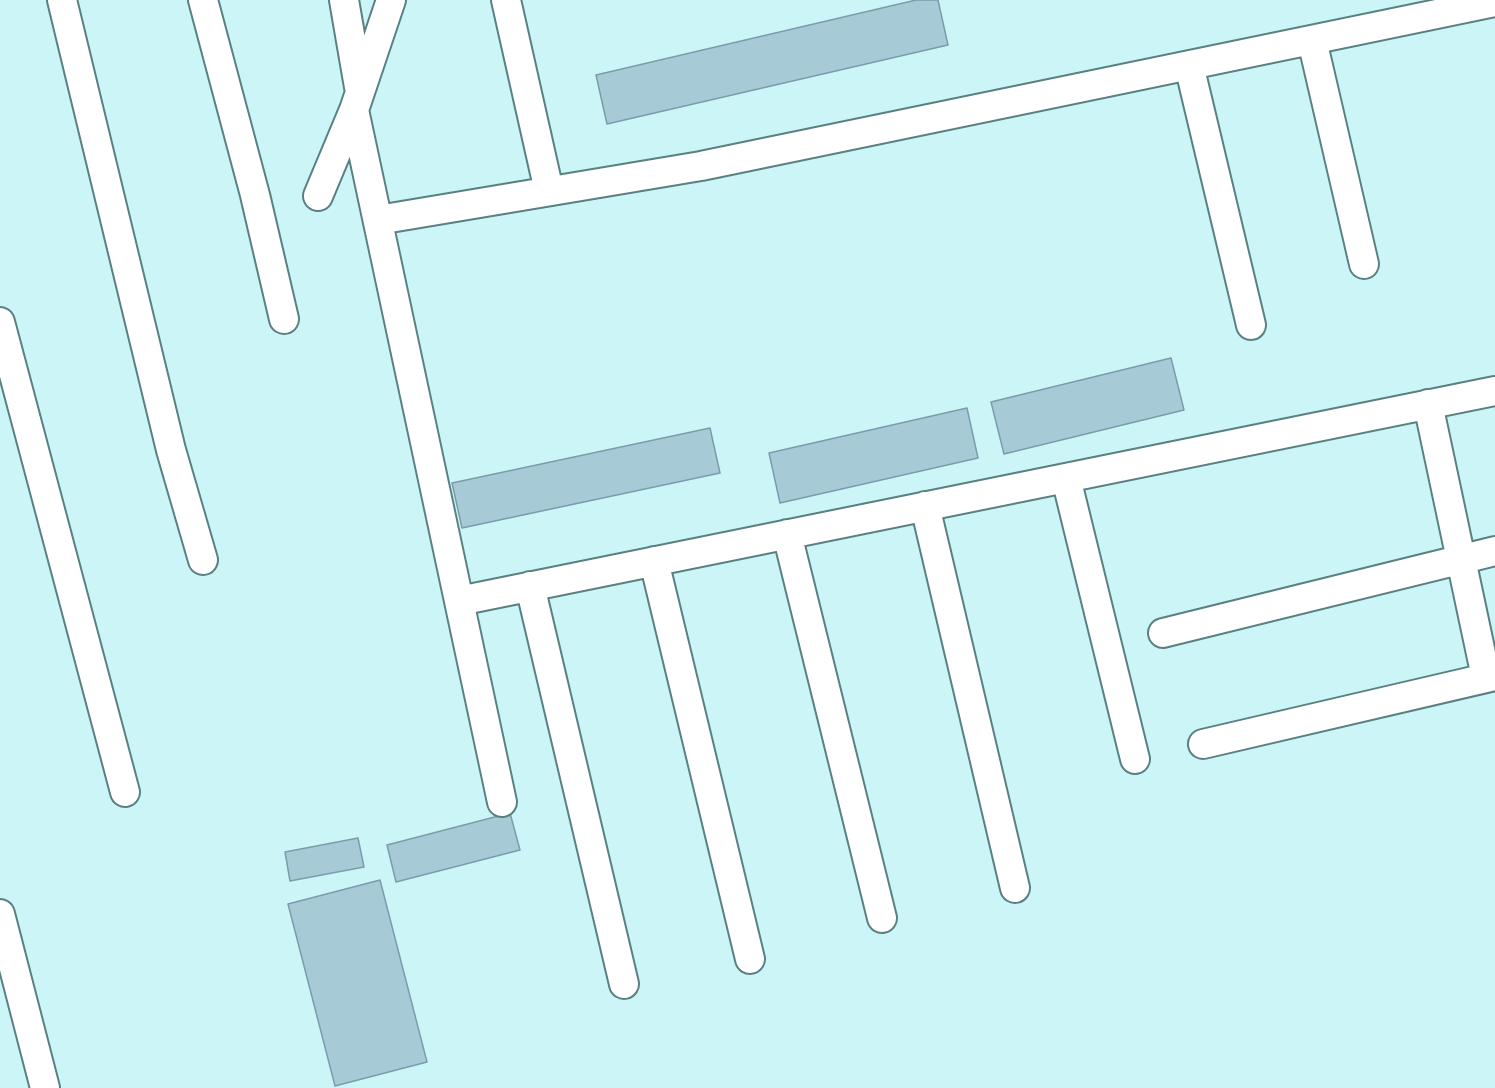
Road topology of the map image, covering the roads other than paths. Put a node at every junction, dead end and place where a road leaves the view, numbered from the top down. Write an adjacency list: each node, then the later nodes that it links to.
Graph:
1 (62, 0): 24 (street)
2 (203, 0): 14 (street)
3 (344, 0): 9 (street)
4 (391, 0): 9 (street)
5 (506, 0): 10 (street)
6 (1495, 2): 7 (street)
7 (1312, 40): 8 (street); 13 (street)
8 (1189, 65): 10 (street); 16 (street)
9 (357, 101): 11 (street); 12 (street)
10 (549, 191): 12 (street)
11 (318, 196)
12 (378, 220): 27 (street)
13 (1364, 264)
14 (284, 319)
15 (0, 322): 32 (street)
16 (1251, 325)
17 (1495, 391): 18 (street)
18 (1428, 404): 19 (street); 23 (street)
19 (1066, 478): 20 (street); 31 (street)
20 (925, 506): 21 (street); 34 (street)
21 (787, 534): 25 (street); 36 (street)
22 (1495, 551): 23 (street)
23 (1461, 559): 28 (street); 29 (street)
24 (203, 560)
25 (654, 561): 26 (street); 37 (street)
26 (530, 586): 27 (street); 38 (street)
27 (459, 601): 33 (street)
28 (1163, 633)
29 (1491, 677): 30 (street)
30 (1203, 744)
31 (1135, 759)
32 (126, 792)
33 (502, 801)
34 (1015, 888)
35 (0, 914): 39 (street)
36 (882, 918)
37 (750, 959)
38 (624, 984)
39 (45, 1088)

